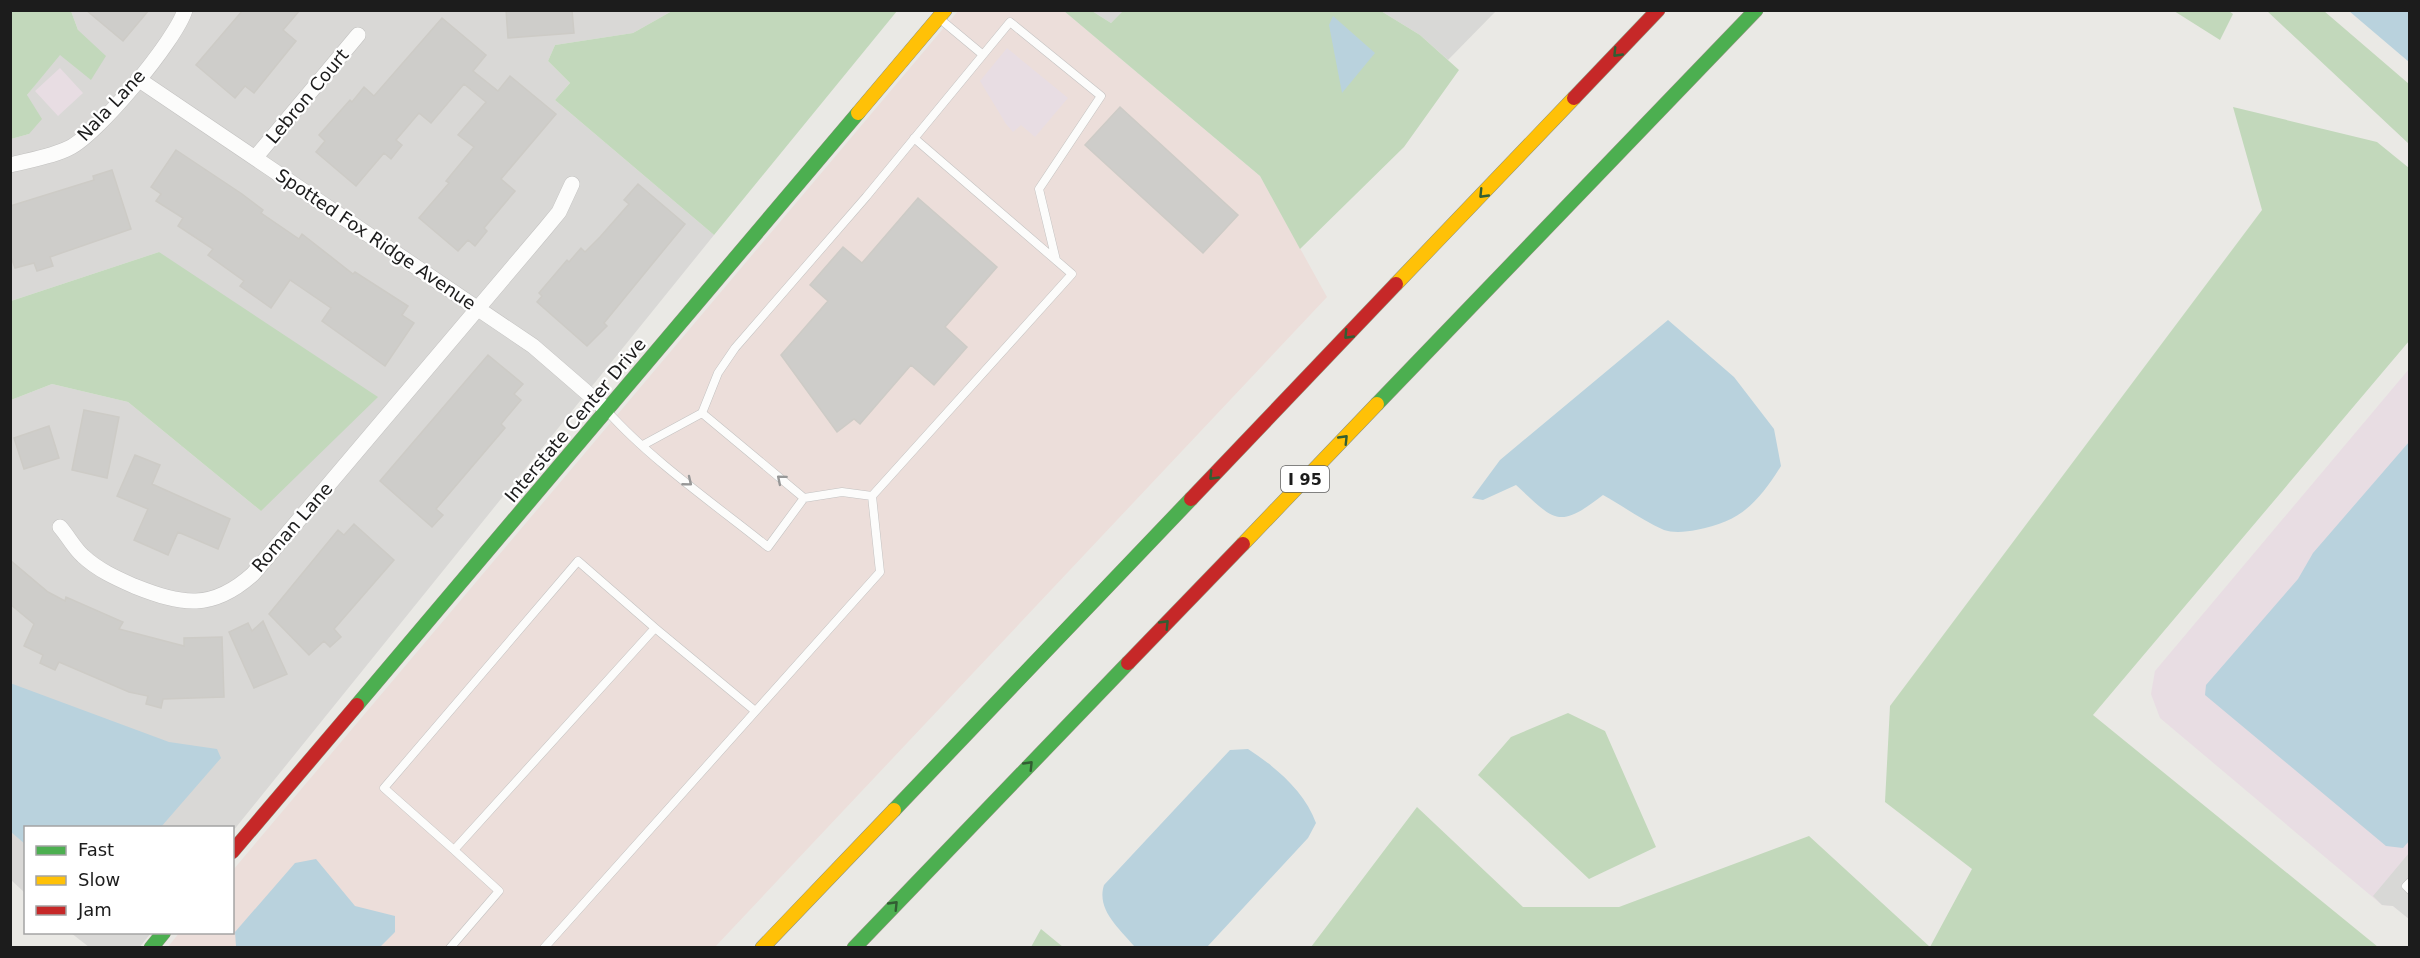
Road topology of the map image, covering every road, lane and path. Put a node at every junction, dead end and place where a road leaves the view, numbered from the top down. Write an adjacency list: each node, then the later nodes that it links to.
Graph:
1 (185, 10): 7 (street, Nala Lane)
2 (1658, 10): 30 (main road, one-way to 30)
3 (1756, 10): 31 (main road, I 95, one-way to 3)
4 (942, 14): 6 (lane); 14 (main road, Interstate Center Drive)
5 (358, 35): 9 (street, Lebron Court)
6 (982, 54): 8 (lane); 12 (lane)
7 (138, 79): 9 (street, Spotted Fox Ridge Avenue); 10 (street, Nala Lane)
8 (914, 138): 12 (lane); 15 (lane)
9 (255, 158): 13 (street, Spotted Fox Ridge Avenue)
10 (10, 165)
11 (572, 184): 13 (street, Roman Lane)
12 (1056, 260): 17 (lane)
13 (478, 308): 14 (street, Spotted Fox Ridge Avenue); 19 (street, Roman Lane)
14 (607, 410): 16 (lane); 22 (main road, Interstate Center Drive)
15 (702, 413): 16 (lane); 18 (lane, one-way to 15)
16 (643, 445): 18 (lane, one-way to 18)
17 (872, 496): 18 (lane); 21 (lane)
18 (804, 498)
19 (60, 527)
20 (655, 628): 21 (lane); 23 (lane); 23 (lane)
21 (754, 710): 29 (lane)
22 (234, 850)
23 (454, 850): 28 (lane)
24 (2409, 882): 25 (lane)
25 (2409, 890)
26 (163, 934): 27 (main road)
27 (151, 948)
28 (450, 948)
29 (544, 948)
30 (762, 948)
31 (854, 948)

